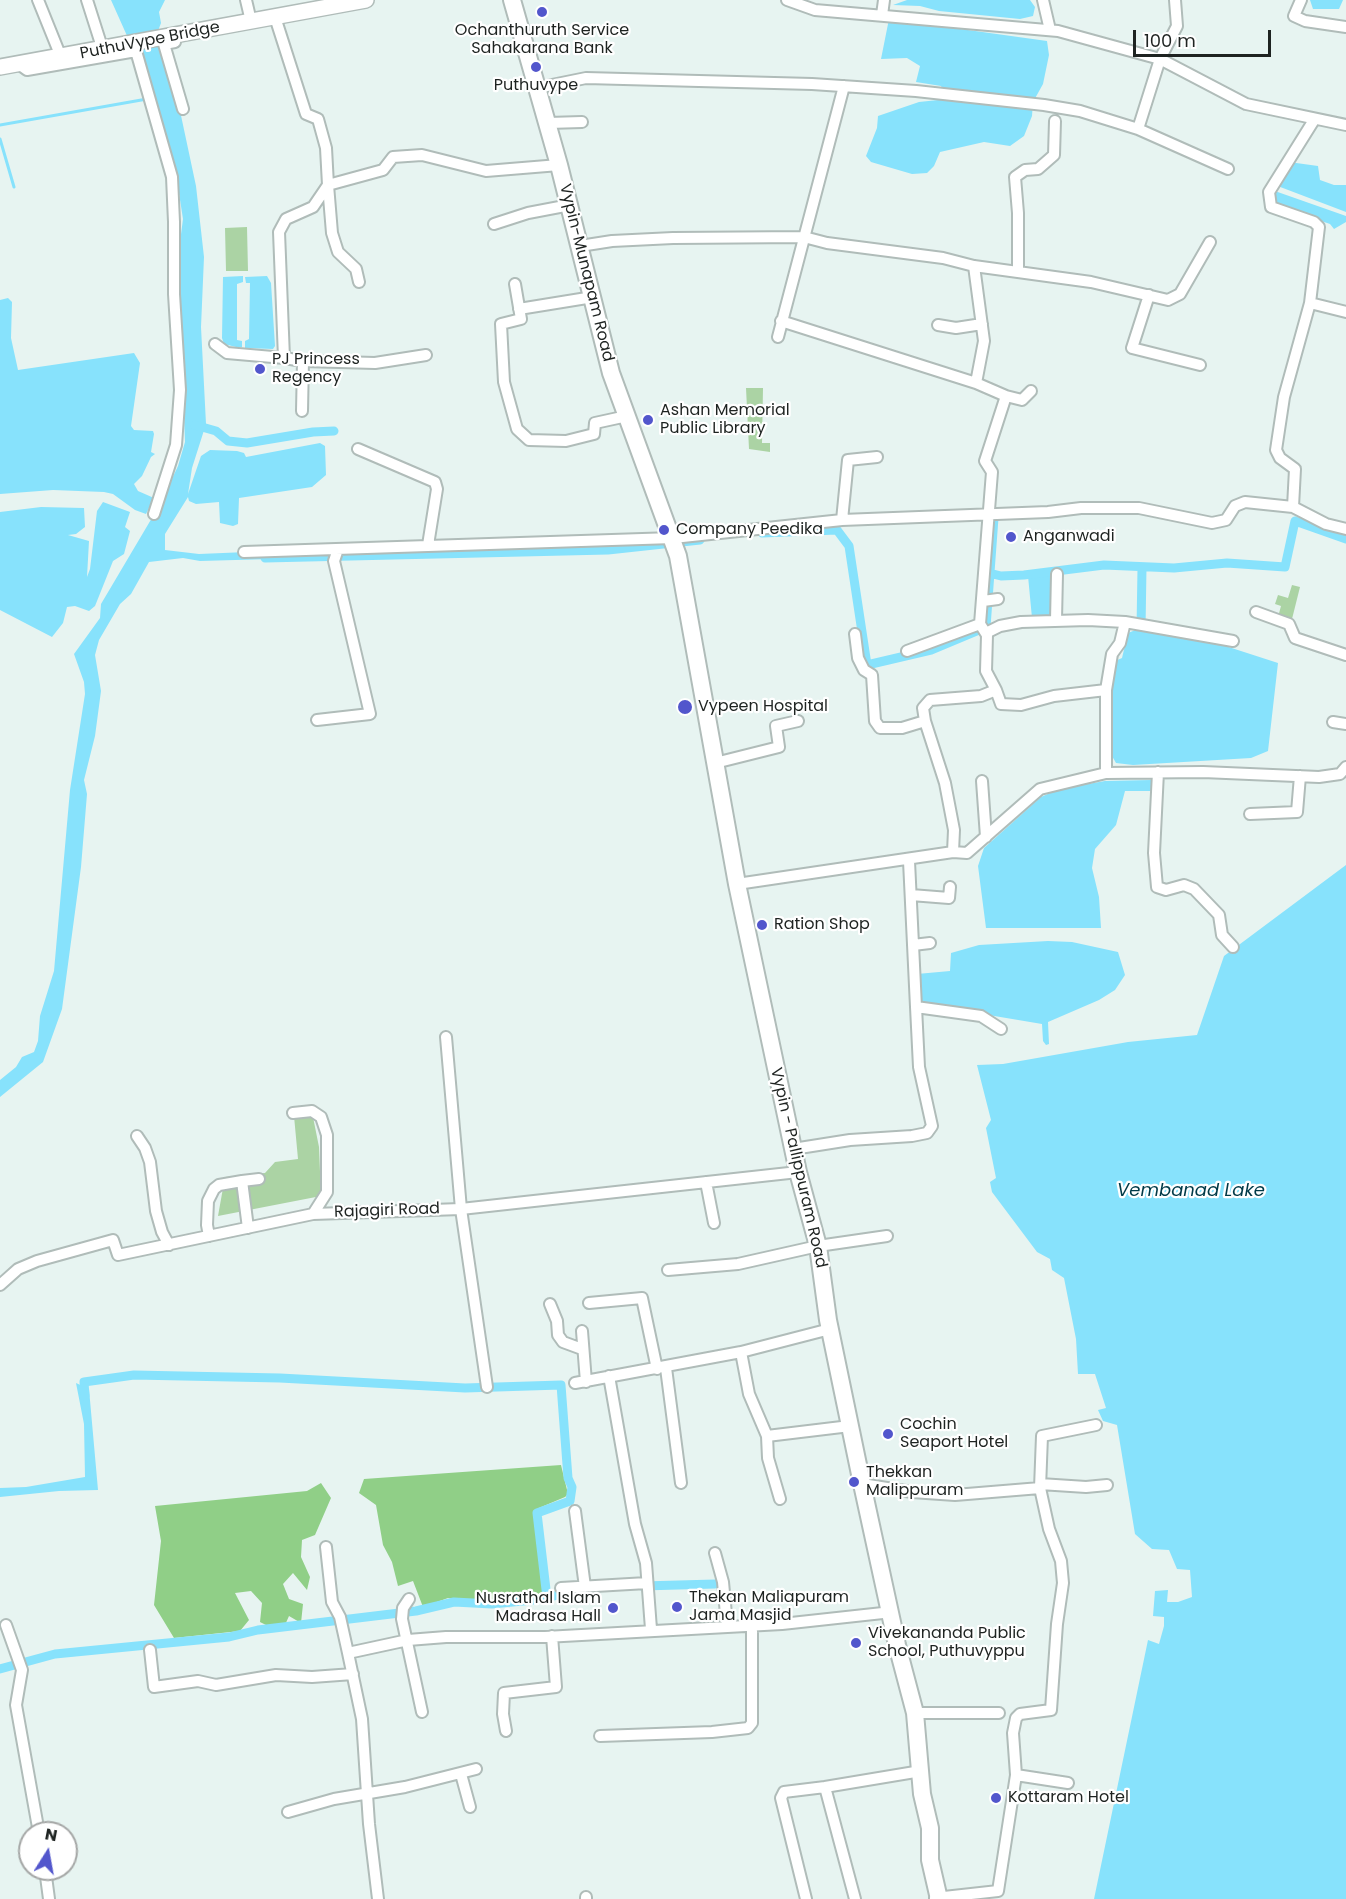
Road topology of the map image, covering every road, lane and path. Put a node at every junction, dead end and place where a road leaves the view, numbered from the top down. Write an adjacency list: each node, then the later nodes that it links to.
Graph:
1 (38, 0): 20 (street)
2 (87, 0): 19 (street)
3 (246, 0): 13 (street)
4 (366, 0): 11 (main road, PuthuVype Bridge)
5 (512, 0): 25 (main road, Vypin-Munapam Road)
6 (788, 0): 12 (street)
7 (884, 0): 12 (street)
8 (1043, 0): 16 (street)
9 (1175, 0): 21 (street)
10 (1300, 0): 15 (street)
11 (330, 4): 14 (main road, PuthuVype Bridge)
12 (882, 15): 16 (street)
13 (250, 17): 14 (street); 17 (street)
14 (271, 18): 22 (main road, PuthuVype Bridge); 26 (street); 35 (street)
15 (1346, 27)
16 (1050, 30): 21 (street)
17 (163, 33)
18 (128, 39): 19 (street)
19 (101, 44): 20 (street)
20 (59, 52): 22 (street)
21 (1160, 58): 27 (street); 32 (street)
22 (26, 64): 23 (main road, PuthuVype Bridge); 68 (street)
23 (0, 68)
24 (844, 86): 25 (street); 32 (street); 38 (street)
25 (537, 88): 30 (main road, Vypin-Munapam Road)
26 (183, 109)
27 (1314, 120): 31 (street); 47 (street)
28 (1055, 121): 42 (street)
29 (582, 122): 30 (street)
30 (548, 123): 33 (main road, Vypin-Munapam Road)
31 (1346, 125)
32 (1138, 129): 34 (street)
33 (560, 165): 35 (street); 36 (main road, Vypin-Munapam Road)
34 (1228, 169)
35 (328, 185): 43 (street); 56 (street)
36 (570, 205): 37 (street); 40 (main road, Vypin-Munapam Road)
37 (494, 224)
38 (804, 237): 40 (street); 41 (street); 50 (street)
39 (1210, 242): 45 (street)
40 (580, 246): 46 (main road, Vypin-Munapam Road)
41 (974, 266): 42 (street); 51 (street)
42 (1018, 272): 45 (street)
43 (359, 282)
44 (515, 284): 48 (street)
45 (1149, 295): 58 (street)
46 (593, 297): 48 (street); 63 (main road, Vypin-Munapam Road)
47 (1310, 303): 49 (street); 66 (street)
48 (519, 309): 63 (street)
49 (1346, 312)
50 (782, 321): 53 (street); 59 (street)
51 (982, 324): 52 (street); 59 (street)
52 (938, 325)
53 (778, 337)
54 (215, 344): 56 (street)
55 (426, 355): 57 (street)
56 (284, 358): 57 (street)
57 (303, 361): 62 (street)
58 (1200, 365)
59 (976, 383): 61 (street)
60 (1031, 391): 61 (street)
61 (1006, 396): 67 (street)
62 (302, 411)
63 (627, 416): 71 (main road, Vypin-Munapam Road)
64 (358, 449): 72 (street)
65 (877, 457): 69 (street)
66 (1293, 507): 67 (street); 70 (street)
67 (990, 513): 69 (street); 77 (street)
68 (154, 514)
69 (842, 520): 71 (street)
70 (1346, 529)
71 (675, 544): 72 (street); 93 (main road, Vypin - Pallippuram Road)
72 (428, 545): 73 (street)
73 (338, 549): 74 (street); 88 (street)
74 (244, 552)
75 (1057, 574): 79 (street)
76 (998, 599): 77 (street)
77 (983, 601): 81 (street)
78 (1256, 612): 85 (street)
79 (1056, 620): 80 (street); 81 (street)
80 (1132, 624): 83 (street); 87 (street)
81 (983, 628): 84 (street); 86 (street)
82 (855, 634): 90 (street)
83 (1233, 641)
84 (907, 651)
85 (1346, 655)
86 (996, 690): 87 (street); 90 (street)
87 (1107, 690): 96 (street)
88 (317, 720)
89 (798, 721): 93 (street)
90 (925, 721): 101 (street)
91 (1333, 722): 92 (street)
92 (1346, 724)
93 (715, 763): 103 (main road, Vypin - Pallippuram Road)
94 (1346, 766): 97 (street)
95 (1158, 772): 96 (street); 97 (street); 108 (street)
96 (1106, 773): 100 (street)
97 (1300, 776): 99 (street)
98 (982, 781): 100 (street)
99 (1250, 814)
100 (986, 837): 101 (street)
101 (952, 852): 102 (street)
102 (909, 861): 103 (street); 105 (street)
103 (737, 884): 114 (main road, Vypin - Pallippuram Road)
104 (950, 887): 105 (street)
105 (911, 894): 107 (street)
106 (930, 943): 107 (street)
107 (913, 945): 109 (street)
108 (1233, 947)
109 (916, 1007): 110 (street); 114 (street)
110 (1001, 1029)
111 (446, 1037): 119 (street)
112 (293, 1113): 120 (street)
113 (137, 1136): 125 (street)
114 (793, 1149): 115 (main road, Vypin - Pallippuram Road)
115 (798, 1172): 118 (street, Rajagiri Road); 126 (main road, Vypin - Pallippuram Road)
116 (259, 1179): 117 (street)
117 (242, 1181): 122 (street); 123 (street)
118 (706, 1182): 119 (street, Rajagiri Road); 121 (street)
119 (461, 1209): 120 (street, Rajagiri Road); 137 (street)
120 (313, 1214): 122 (street, Rajagiri Road)
121 (714, 1223)
122 (248, 1228): 123 (street, Rajagiri Road)
123 (209, 1236): 125 (street, Rajagiri Road)
124 (887, 1236): 126 (street)
125 (169, 1245): 128 (street, Rajagiri Road)
126 (818, 1246): 127 (street); 131 (main road, Vypin - Pallippuram Road)
127 (668, 1270)
128 (0, 1285)
129 (589, 1303): 135 (street)
130 (550, 1304): 133 (street)
131 (830, 1329): 134 (street); 139 (main road, Vypin - Pallippuram Road)
132 (582, 1331): 133 (street)
133 (582, 1349): 136 (street)
134 (741, 1352): 135 (street); 140 (street)
135 (662, 1368): 136 (street); 141 (street)
136 (609, 1376): 149 (street)
137 (487, 1387)
138 (1096, 1425): 144 (street)
139 (850, 1426): 140 (street); 142 (main road, Vypin - Pallippuram Road)
140 (767, 1436): 145 (street)
141 (681, 1483)
142 (862, 1484): 144 (street); 153 (main road, Vypin - Pallippuram Road)
143 (1107, 1485): 144 (street)
144 (1040, 1486): 171 (street)
145 (780, 1499)
146 (575, 1511): 150 (street)
147 (327, 1547): 161 (street)
148 (715, 1553): 156 (street)
149 (647, 1585): 150 (street); 157 (street)
150 (585, 1587): 151 (street)
151 (561, 1588)
152 (405, 1609): 159 (street)
153 (891, 1612): 154 (street); 164 (main road, Vypin - Pallippuram Road)
154 (752, 1624): 156 (street); 167 (street)
155 (6, 1625): 177 (street)
156 (727, 1625): 157 (street)
157 (651, 1629): 158 (street)
158 (552, 1636): 159 (street); 166 (street)
159 (408, 1640): 161 (street); 163 (street)
160 (150, 1650): 162 (street)
161 (348, 1653): 162 (street)
162 (353, 1674): 174 (street)
163 (422, 1712)
164 (915, 1713): 165 (street); 169 (main road, Vypin - Pallippuram Road)
165 (999, 1713)
166 (506, 1731)
167 (600, 1736)
168 (476, 1769): 170 (street)
169 (921, 1771): 173 (street); 183 (main road, Vypin - Pallippuram Road)
170 (461, 1774): 174 (street); 175 (street)
171 (1016, 1775): 172 (street); 183 (street)
172 (1068, 1783)
173 (825, 1787): 181 (street); 182 (street)
174 (368, 1792): 176 (street); 180 (street)
175 (470, 1807)
176 (288, 1812)
177 (37, 1821)
178 (47, 1881): 179 (street)
179 (49, 1899)
180 (378, 1899)
181 (806, 1899)
182 (855, 1899)
183 (936, 1899)

